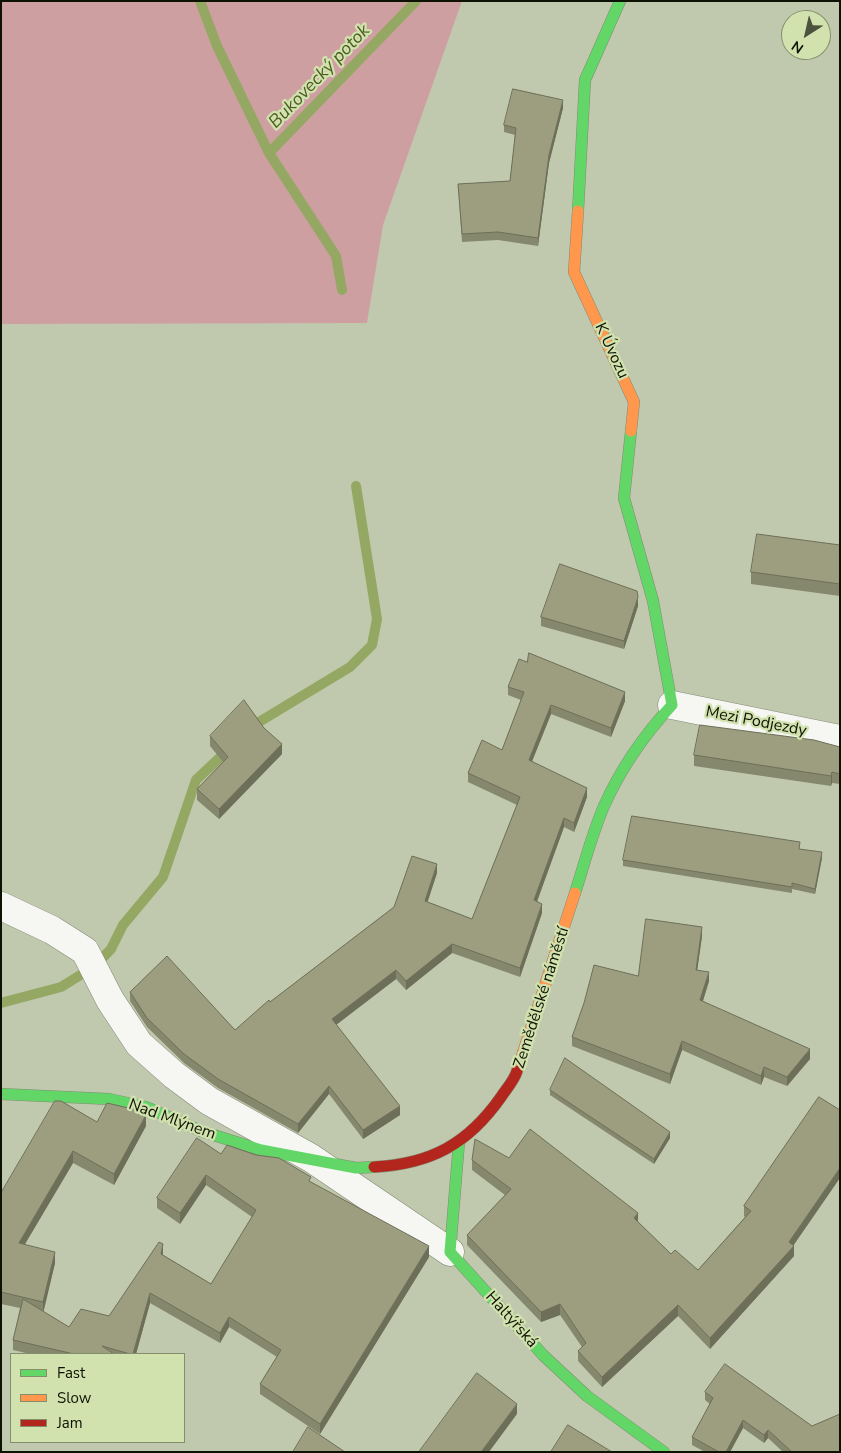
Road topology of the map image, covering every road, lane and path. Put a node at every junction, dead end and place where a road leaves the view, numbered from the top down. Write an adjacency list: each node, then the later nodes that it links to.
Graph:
1 (620, 1): 2 (street, K Úvozu)
2 (672, 705): 3 (street, Mezi Podjezdy); 6 (street, Zemědělské náměstí)
3 (840, 739)
4 (1, 906): 7 (street)
5 (1, 1094): 7 (street, Nad Mlýnem)
6 (459, 1142): 7 (street, Zemědělské náměstí); 8 (street)
7 (311, 1158): 8 (street)
8 (450, 1252): 9 (street, Haltýřská)
9 (664, 1452)

